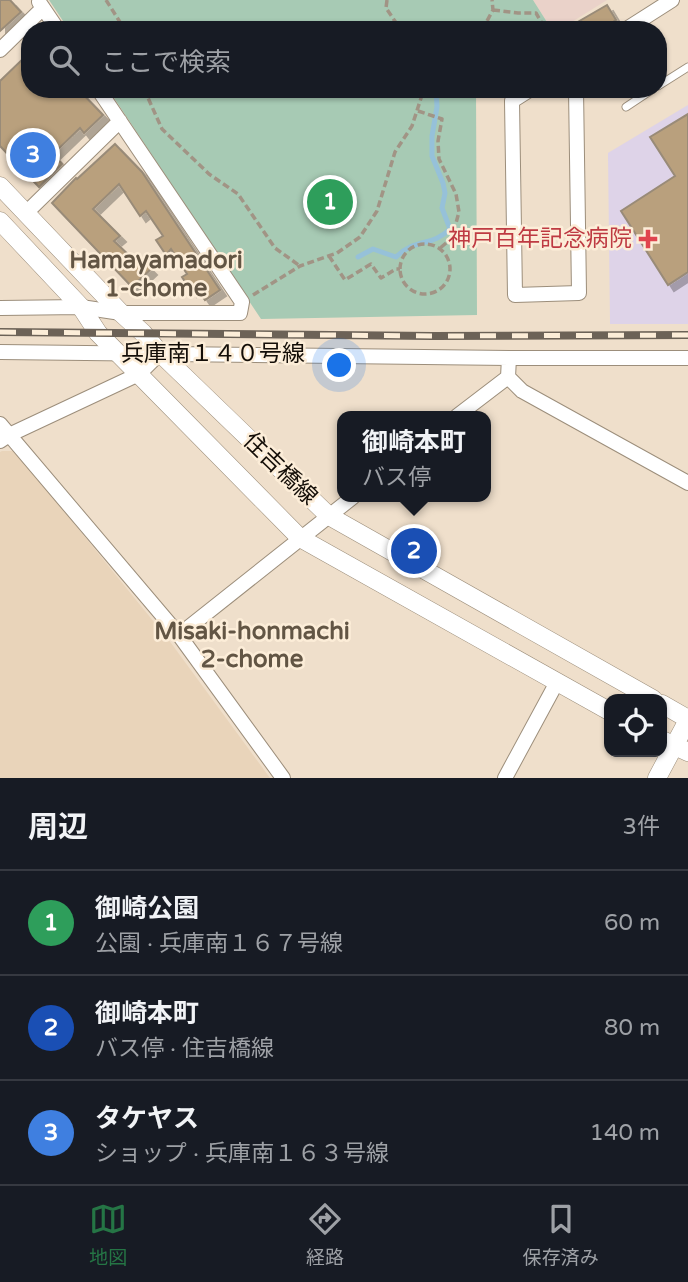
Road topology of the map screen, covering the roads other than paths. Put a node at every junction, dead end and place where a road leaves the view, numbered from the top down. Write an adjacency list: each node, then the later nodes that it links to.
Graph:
1 (672, 0): 5 (street)
2 (40, 4): 3 (street); 4 (street)
3 (25, 21)
4 (52, 21)
5 (639, 21)
6 (21, 26): 7 (street)
7 (0, 50)
8 (688, 67): 9 (lane)
9 (667, 80)
10 (104, 98): 15 (street)
11 (517, 98): 12 (street)
12 (576, 98)
13 (640, 98): 14 (lane)
14 (626, 107)
15 (120, 121): 17 (street); 21 (street)
16 (0, 186): 17 (street, 住吉橋線)
17 (26, 213): 21 (street, 住吉橋線)
18 (0, 221): 19 (street, 住吉橋線)
19 (81, 307): 20 (street); 21 (street); 24 (street, 住吉橋線)
20 (0, 308)
21 (121, 313): 23 (street, 住吉橋線)
22 (0, 352): 24 (street, 兵庫南１４０号線)
23 (160, 353): 24 (street, 兵庫南１４０号線); 25 (street, 兵庫南１４０号線); 27 (street); 33 (street, 住吉橋線)
24 (118, 354): 27 (street, 住吉橋線)
25 (509, 358): 26 (street, 兵庫南１４０号線); 28 (street)
26 (688, 358)
27 (138, 374): 30 (street); 34 (street, 住吉橋線)
28 (508, 377): 29 (street); 31 (street)
29 (464, 411)
30 (3, 433): 35 (street)
31 (688, 483)
32 (347, 502): 33 (street)
33 (329, 516): 34 (street); 37 (street, 住吉橋線)
34 (300, 538): 35 (street); 36 (street, 住吉橋線)
35 (179, 635): 42 (street)
36 (557, 682): 39 (street, 住吉橋線); 43 (street)
37 (644, 694)
38 (667, 707): 40 (street)
39 (604, 708)
40 (688, 719): 41 (street)
41 (678, 749): 44 (street)
42 (283, 778)
43 (505, 778)
44 (657, 778)

